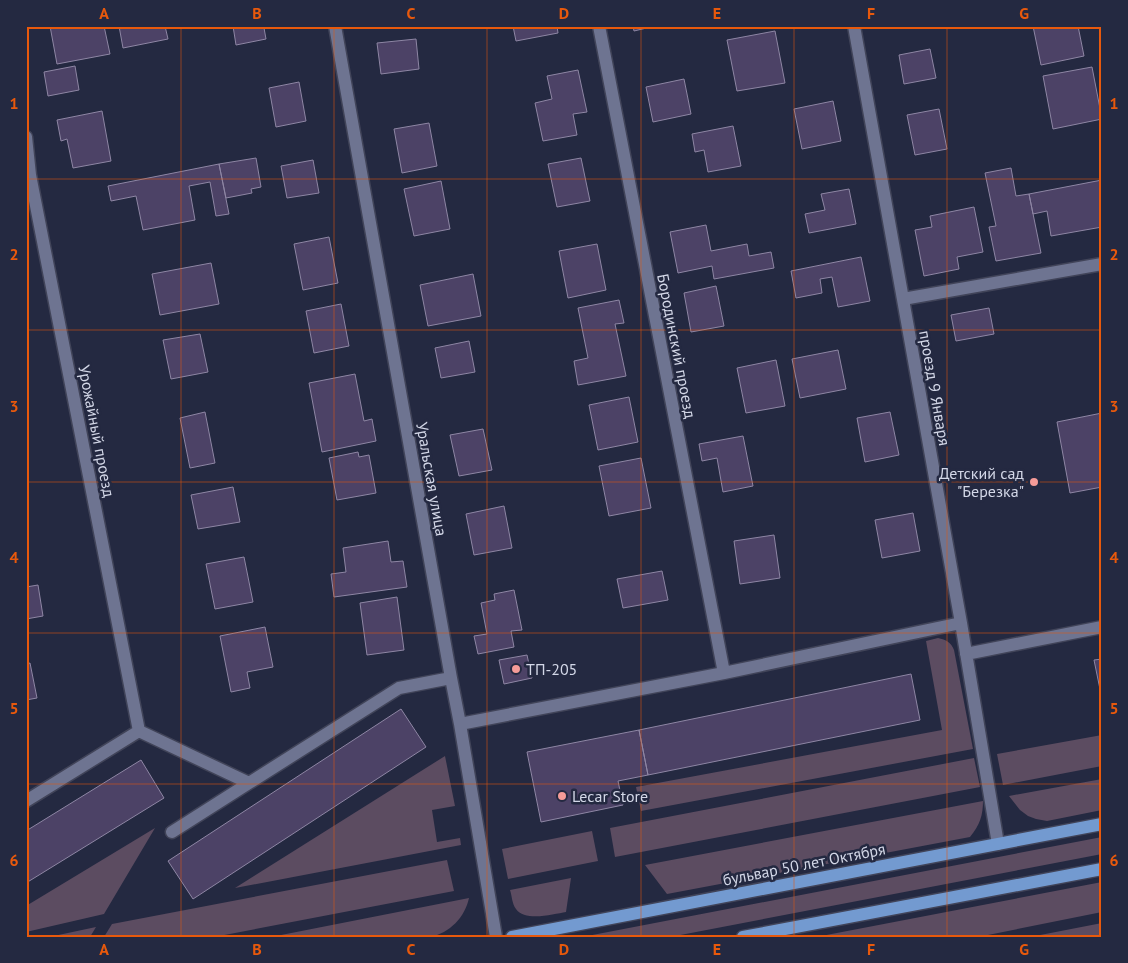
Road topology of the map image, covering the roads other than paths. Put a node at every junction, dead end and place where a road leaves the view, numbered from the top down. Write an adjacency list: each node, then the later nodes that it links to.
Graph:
1 (335, 26): 11 (street, Уральская улица)
2 (599, 26): 10 (street, Бородинский проезд)
3 (854, 26): 6 (street, проезд 9 Января)
4 (26, 137): 13 (street, Урожайный проезд)
5 (1102, 264): 6 (street)
6 (903, 300): 7 (street, проезд 9 Января)
7 (961, 622): 9 (street, проезд 9 Января); 10 (street)
8 (1102, 626): 9 (street)
9 (966, 654): 18 (street, проезд 9 Января)
10 (724, 673): 12 (street)
11 (451, 678): 12 (street, Уральская улица); 14 (street)
12 (460, 724): 20 (street, Уральская улица)
13 (139, 731): 14 (street); 15 (street)
14 (249, 783): 17 (street)
15 (26, 801)
16 (1102, 824): 18 (main road, бульвар 50 лет Октября)
17 (172, 832)
18 (998, 844): 21 (main road, бульвар 50 лет Октября)
19 (1102, 869): 22 (main road)
20 (496, 937)
21 (512, 937)
22 (743, 937)

